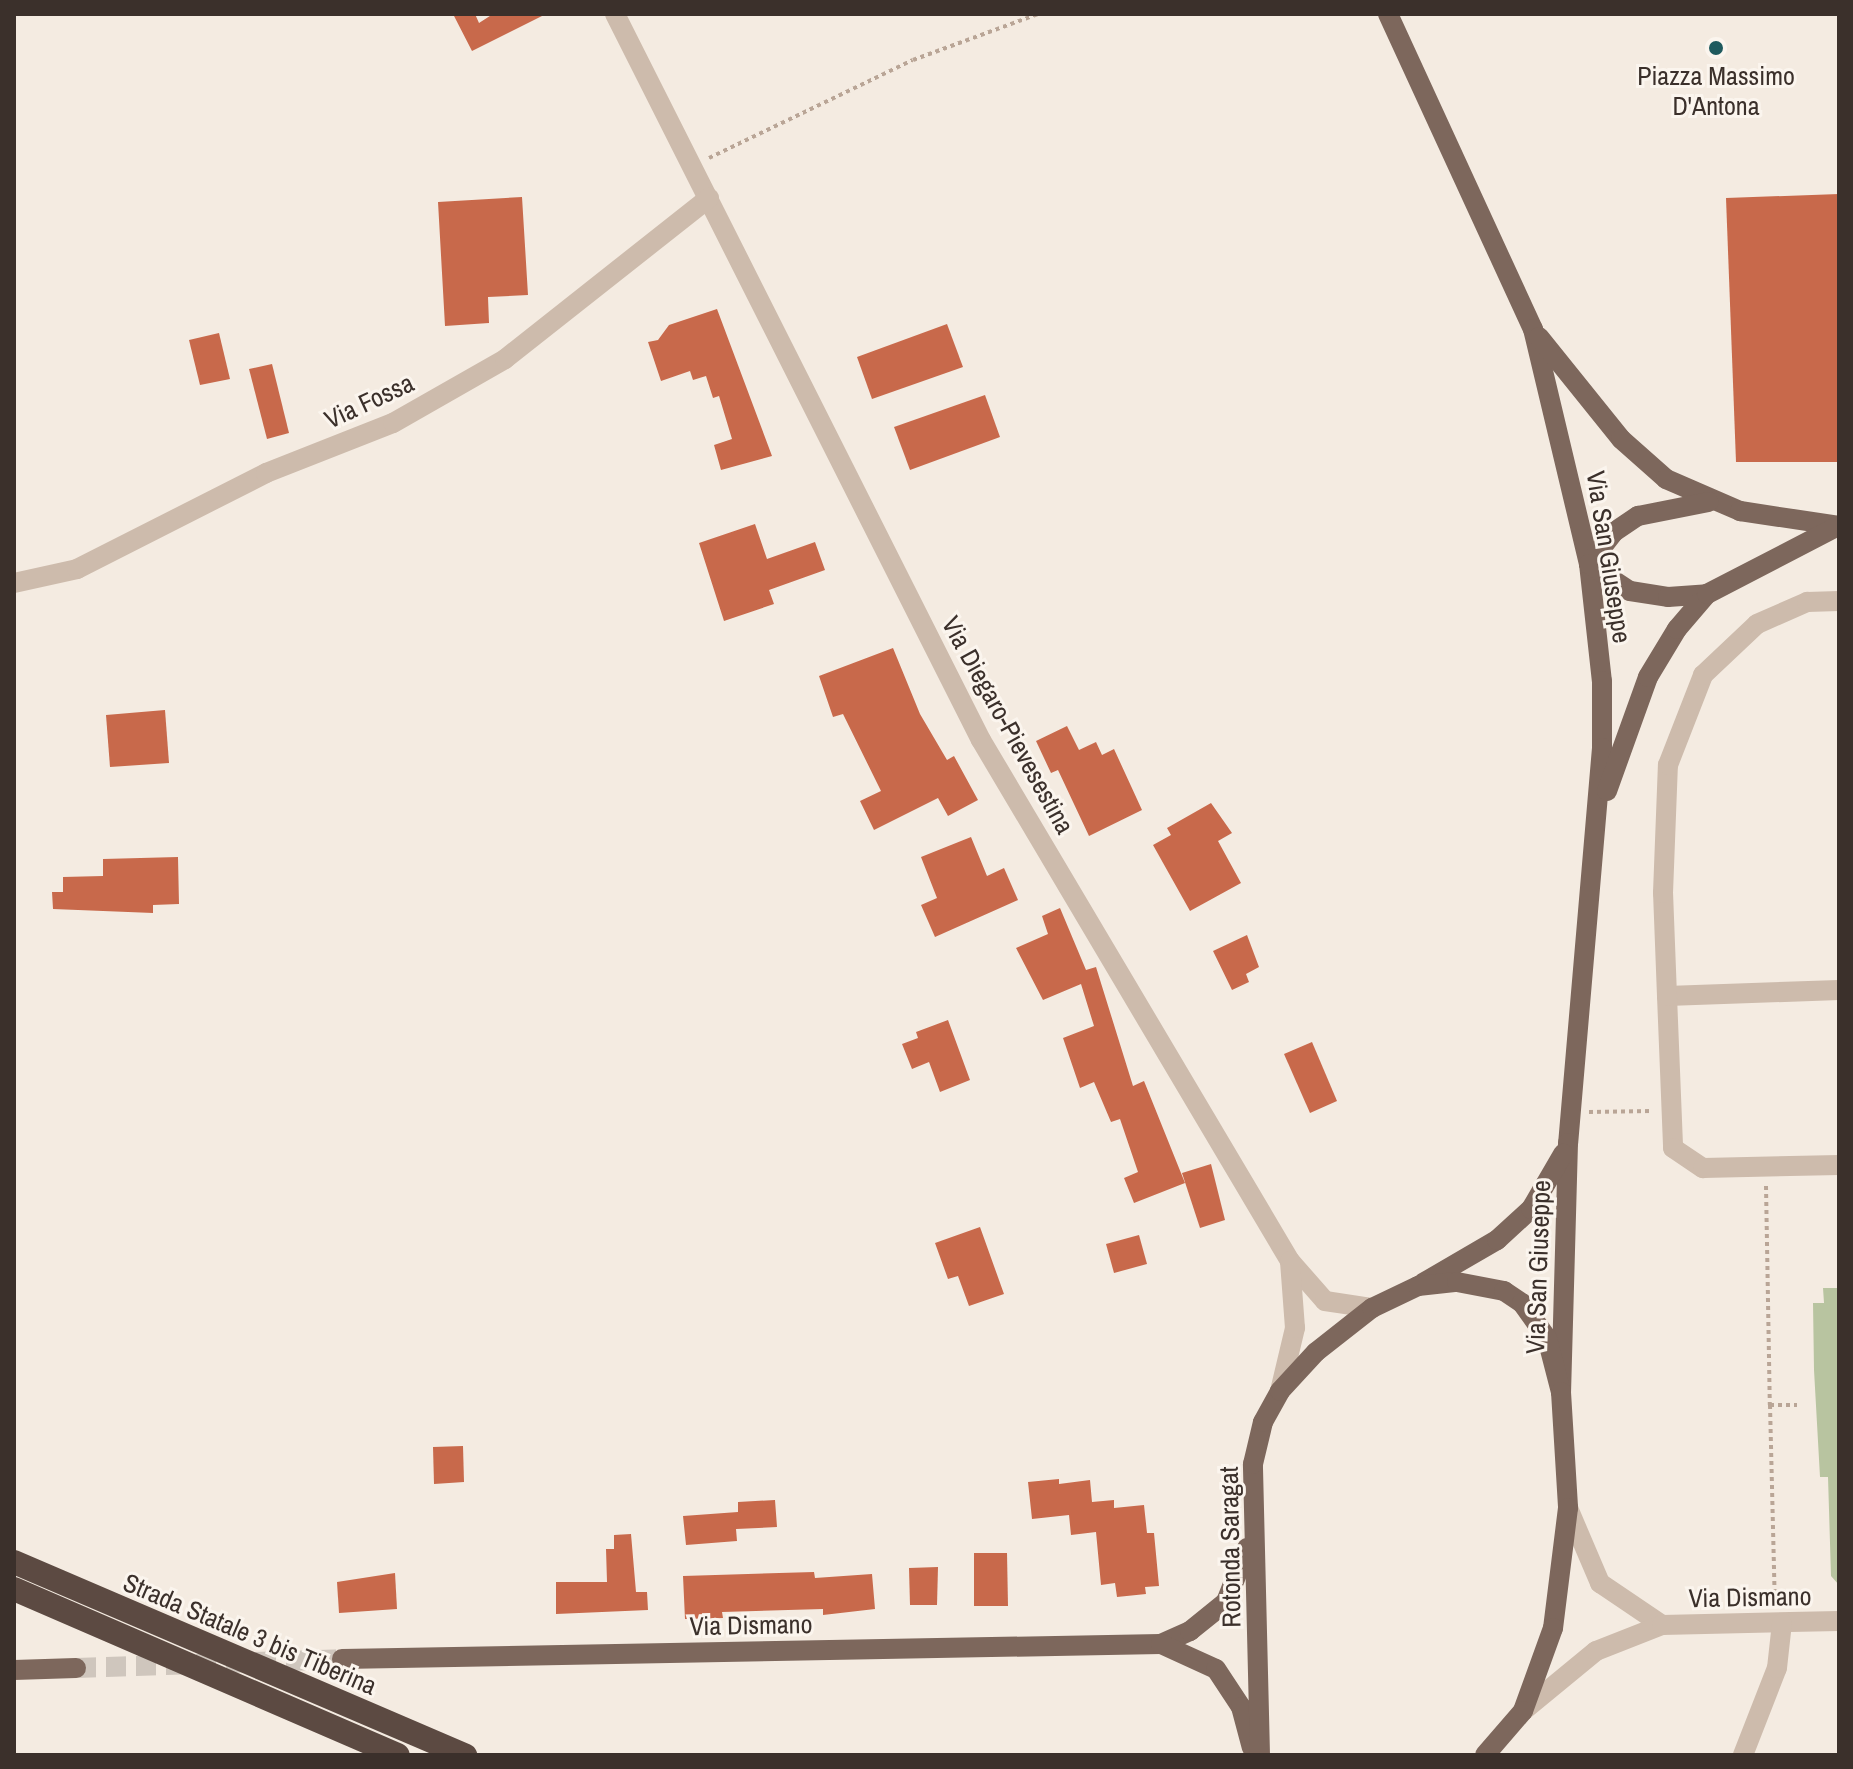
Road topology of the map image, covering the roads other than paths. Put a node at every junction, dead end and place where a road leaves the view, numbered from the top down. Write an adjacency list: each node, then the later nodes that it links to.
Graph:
1 (615, 14): 3 (street, Via Diegaro-Pievesestina)
2 (1388, 14): 4 (main road, Via San Giuseppe)
3 (709, 198): 8 (street, Via Fossa); 16 (street, Via Diegaro-Pievesestina)
4 (1533, 329): 5 (main road); 7 (main road, Via San Giuseppe)
5 (1709, 502): 6 (main road); 7 (main road)
6 (1839, 526): 9 (main road)
7 (1589, 564): 9 (main road); 11 (main road, Via San Giuseppe)
8 (14, 583)
9 (1707, 594): 11 (main road)
10 (1839, 601): 13 (street)
11 (1597, 822): 14 (main road, Via San Giuseppe)
12 (1839, 990): 13 (street)
13 (1667, 996): 15 (street)
14 (1568, 1143): 17 (main road, Via San Giuseppe); 20 (main road, Via San Giuseppe)
15 (1839, 1165)
16 (1290, 1261): 18 (street, Via Diegaro-Pievesestina); 19 (street, Via Diegaro-Pievesestina)
17 (1418, 1286): 18 (main road, Rotonda Saragat); 20 (main road, Rotonda Saragat)
18 (1372, 1308): 19 (main road, Rotonda Saragat)
19 (1280, 1391): 22 (main road, Rotonda Saragat)
20 (1561, 1392): 21 (main road, Rotonda Saragat)
21 (1568, 1508): 27 (street, Via Dismano); 32 (main road, Rotonda Saragat)
22 (1253, 1525): 28 (main road, Via Dismano); 36 (main road, Rotonda Saragat)
23 (14, 1562): 34 (highway, Strada Statale 3 bis Tiberina)
24 (14, 1589): 33 (highway, Strada Statale 3 bis Tiberina)
25 (1839, 1621): 26 (street, Via Dismano)
26 (1782, 1623): 27 (street, Via Dismano); 38 (street)
27 (1662, 1625): 32 (street, Via Dismano)
28 (1161, 1644): 29 (main road, Via Dismano); 35 (main road, Via Dismano)
29 (342, 1659)
30 (76, 1668): 31 (main road)
31 (14, 1670)
32 (1523, 1711): 37 (main road, Rotonda Saragat)
33 (398, 1755)
34 (465, 1755)
35 (1254, 1755)
36 (1260, 1755)
37 (1485, 1755)
38 (1743, 1755)

